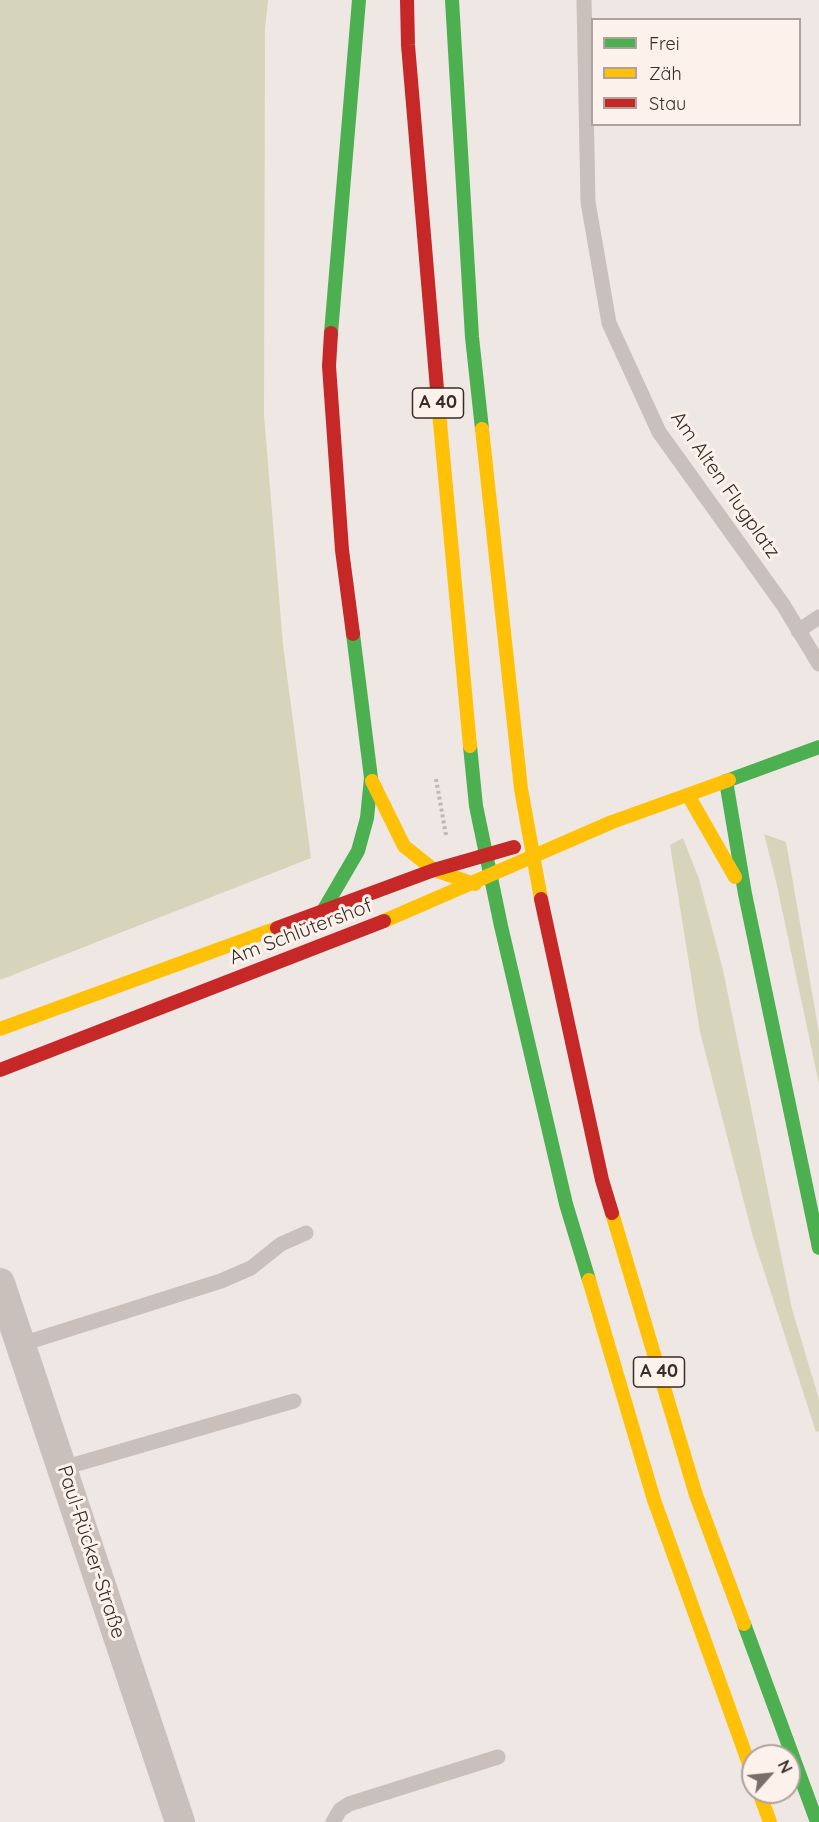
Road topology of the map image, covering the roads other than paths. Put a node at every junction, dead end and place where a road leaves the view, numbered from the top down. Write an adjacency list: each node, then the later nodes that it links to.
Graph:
1 (359, 0): 9 (main road)
2 (407, 0): 25 (main road, A 40)
3 (452, 0): 31 (main road, A 40)
4 (584, 0): 6 (lane, Am Alten Flugplatz)
5 (819, 617): 6 (lane)
6 (798, 631): 7 (lane, Am Alten Flugplatz)
7 (819, 664)
8 (819, 747): 10 (main road, Am Schlütershof)
9 (371, 778): 13 (main road); 16 (main road)
10 (726, 781): 11 (main road, Am Schlütershof); 15 (main road)
11 (688, 795): 12 (main road, Am Schlütershof); 15 (main road)
12 (612, 822): 13 (main road, Am Schlütershof); 14 (main road, Am Schlütershof)
13 (434, 870): 14 (main road); 16 (main road, Am Schlütershof)
14 (475, 884): 18 (main road, Am Schlütershof)
15 (745, 894): 20 (main road)
16 (323, 911): 17 (main road, Am Schlütershof)
17 (0, 1029)
18 (0, 1070)
19 (306, 1233): 22 (lane)
20 (819, 1248)
21 (0, 1282): 22 (street, Paul-Rücker-Straße)
22 (14, 1339): 24 (street, Paul-Rücker-Straße)
23 (294, 1401): 24 (lane)
24 (63, 1468): 28 (street, Paul-Rücker-Straße)
25 (742, 1744)
26 (498, 1757): 29 (lane)
27 (763, 1804): 30 (main road)
28 (180, 1822)
29 (333, 1822)
30 (770, 1822)
31 (817, 1822)

